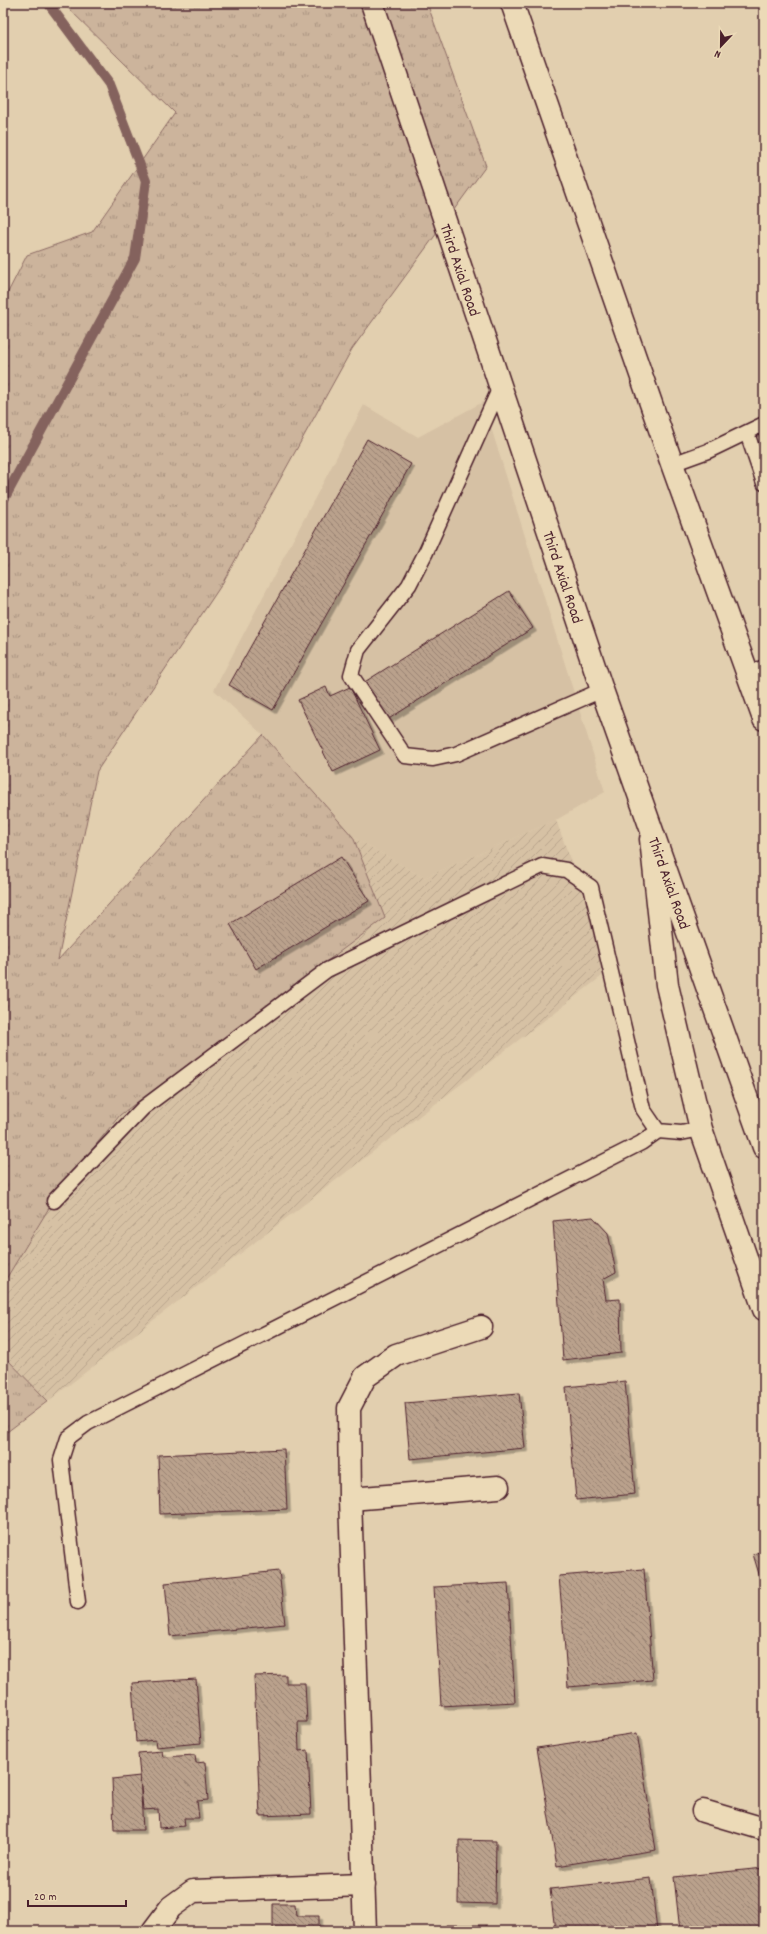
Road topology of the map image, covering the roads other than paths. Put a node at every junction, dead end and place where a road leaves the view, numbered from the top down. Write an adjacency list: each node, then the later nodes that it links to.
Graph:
1 (372, 3): 3 (main road, Third Axial Road)
2 (512, 3): 6 (main road)
3 (501, 385): 9 (main road, Third Axial Road); 9 (lane)
4 (764, 424): 5 (lane)
5 (747, 433): 6 (lane); 7 (lane)
6 (672, 464): 8 (main road)
7 (764, 483)
8 (757, 671): 10 (main road)
9 (602, 690): 11 (main road, Third Axial Road)
10 (764, 719)
11 (649, 822): 12 (main road); 14 (main road, Third Axial Road)
12 (701, 1128): 13 (lane); 16 (main road)
13 (658, 1131): 15 (lane); 20 (lane)
14 (764, 1148)
15 (54, 1201)
16 (764, 1309)
17 (481, 1328): 19 (main road)
18 (498, 1487): 19 (main road)
19 (350, 1499): 23 (main road)
20 (78, 1602)
21 (703, 1811): 22 (main road)
22 (764, 1829)
23 (364, 1885): 24 (main road); 25 (main road)
24 (153, 1931)
25 (365, 1931)

